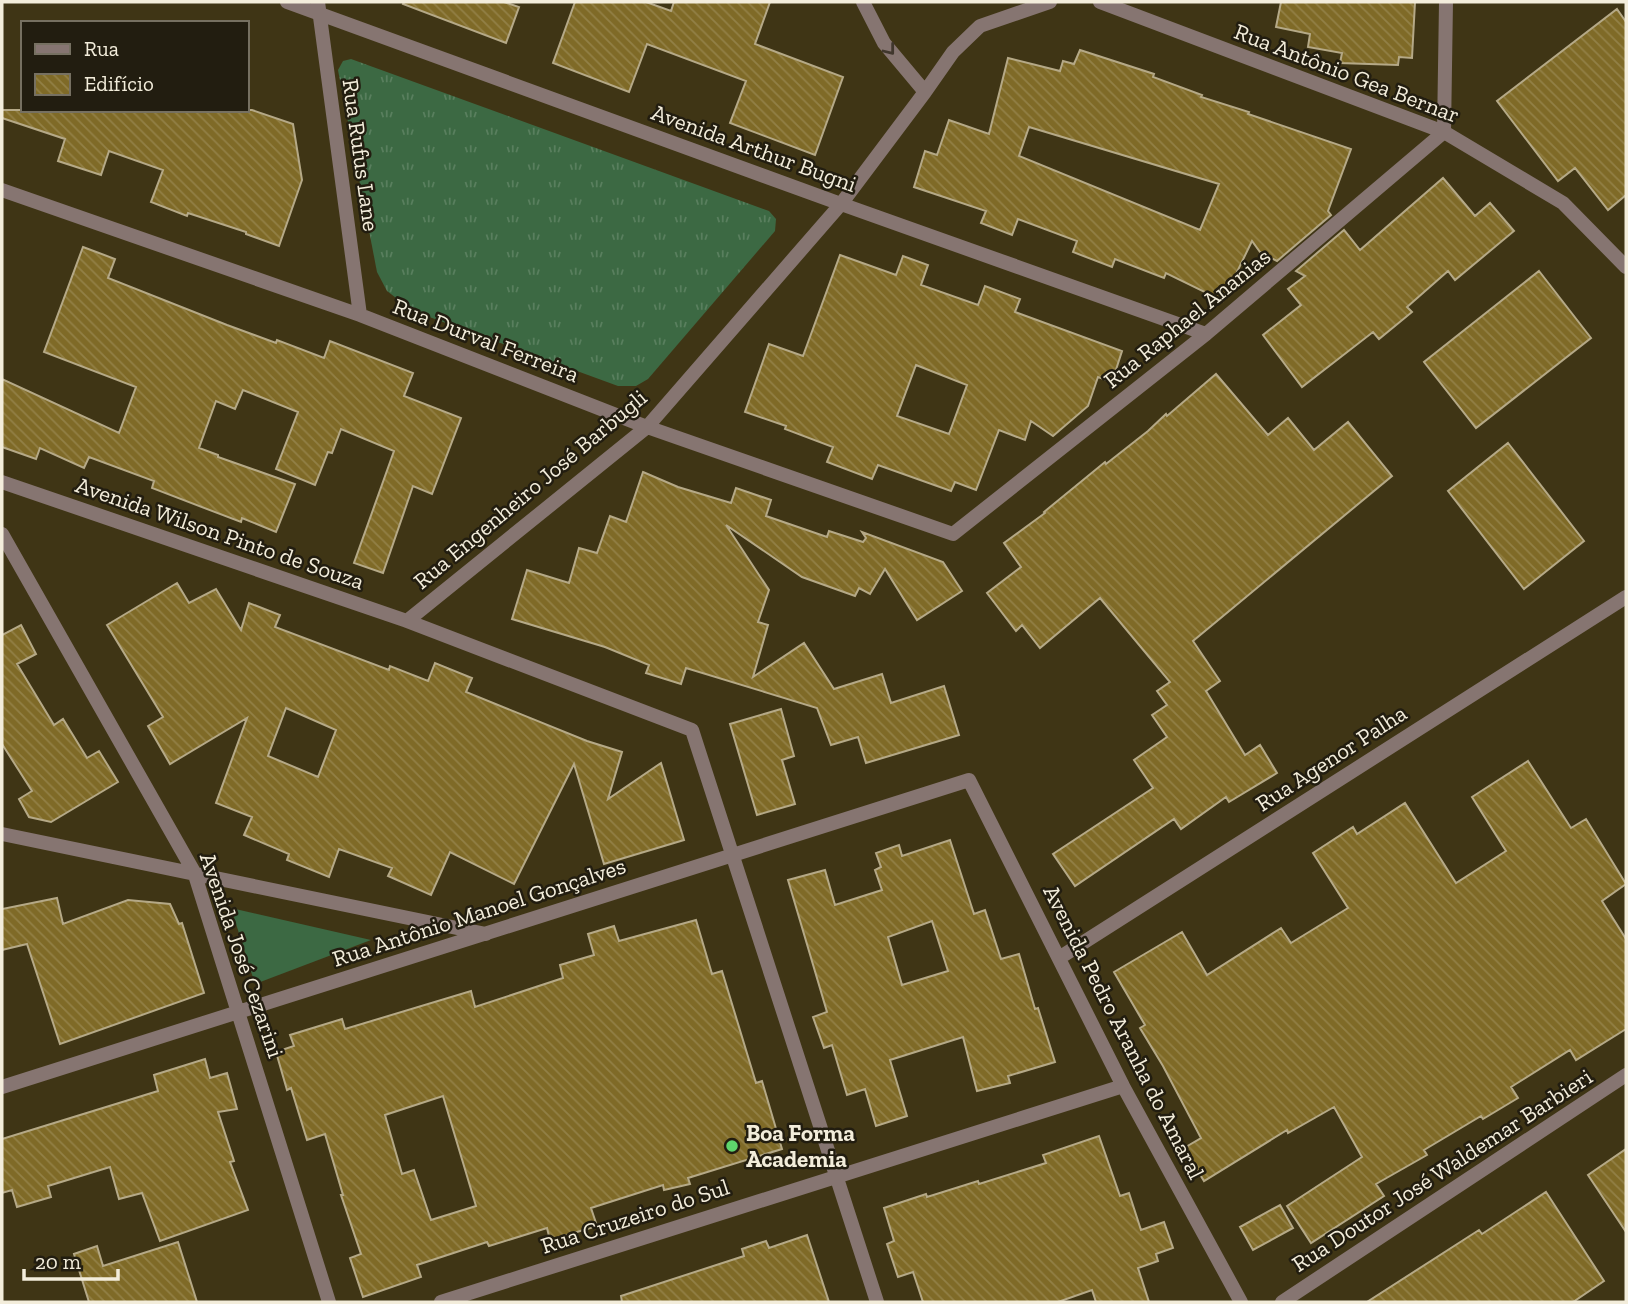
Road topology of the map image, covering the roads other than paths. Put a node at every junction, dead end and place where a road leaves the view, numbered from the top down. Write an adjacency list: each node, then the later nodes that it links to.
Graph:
1 (287, 2): 6 (street, Avenida Arthur Bugni)
2 (863, 2): 7 (street, one-way to 7)
3 (1050, 2): 7 (street, Rua Engenheiro José Barbugli)
4 (1100, 2): 8 (street, Rua Antônio Gea Bernar)
5 (1446, 2): 8 (street)
6 (318, 7): 10 (street, Avenida Arthur Bugni); 12 (street, Rua Rufus Lane)
7 (925, 92): 10 (street, Rua Engenheiro José Barbugli)
8 (1444, 132): 11 (street, Rua Antônio Gea Bernar); 13 (street, Rua Raphael Ananias)
9 (2, 190): 12 (street, Rua Durval Ferreira)
10 (841, 204): 13 (street, Avenida Arthur Bugni); 14 (street, Rua Engenheiro José Barbugli)
11 (1626, 267)
12 (360, 315): 14 (street, Rua Durval Ferreira)
13 (1206, 334): 16 (street, Rua Raphael Ananias)
14 (647, 427): 16 (street, Rua Durval Ferreira); 19 (street, Rua Engenheiro José Barbugli)
15 (2, 482): 19 (street, Avenida Wilson Pinto de Souza)
16 (954, 534)
17 (2, 535): 23 (street, Avenida José Cezarini)
18 (1626, 597): 25 (street, Rua Agenor Palha)
19 (407, 621): 22 (street, Avenida Wilson Pinto de Souza)
20 (969, 780): 22 (street, Rua Antônio Manoel Gonçalves); 25 (street, Avenida Pedro Aranha do Amaral)
21 (2, 834): 23 (street)
22 (733, 855): 24 (street, Rua Antônio Manoel Gonçalves); 30 (street)
23 (194, 872): 24 (street); 26 (street, Avenida José Cezarini)
24 (487, 934): 26 (street, Rua Antônio Manoel Gonçalves)
25 (1059, 958): 28 (street, Avenida Pedro Aranha do Amaral)
26 (240, 1012): 29 (street, Rua Antônio Manoel Gonçalves); 31 (street, Avenida José Cezarini)
27 (1626, 1075): 35 (street, Rua Doutor José Waldemar Barbieri)
28 (1124, 1086): 30 (street, Rua Cruzeiro do Sul); 34 (street, Avenida Pedro Aranha do Amaral)
29 (2, 1087)
30 (836, 1175): 32 (street, Rua Cruzeiro do Sul); 33 (street)
31 (329, 1302)
32 (441, 1302)
33 (877, 1302)
34 (1241, 1302)
35 (1282, 1302)

